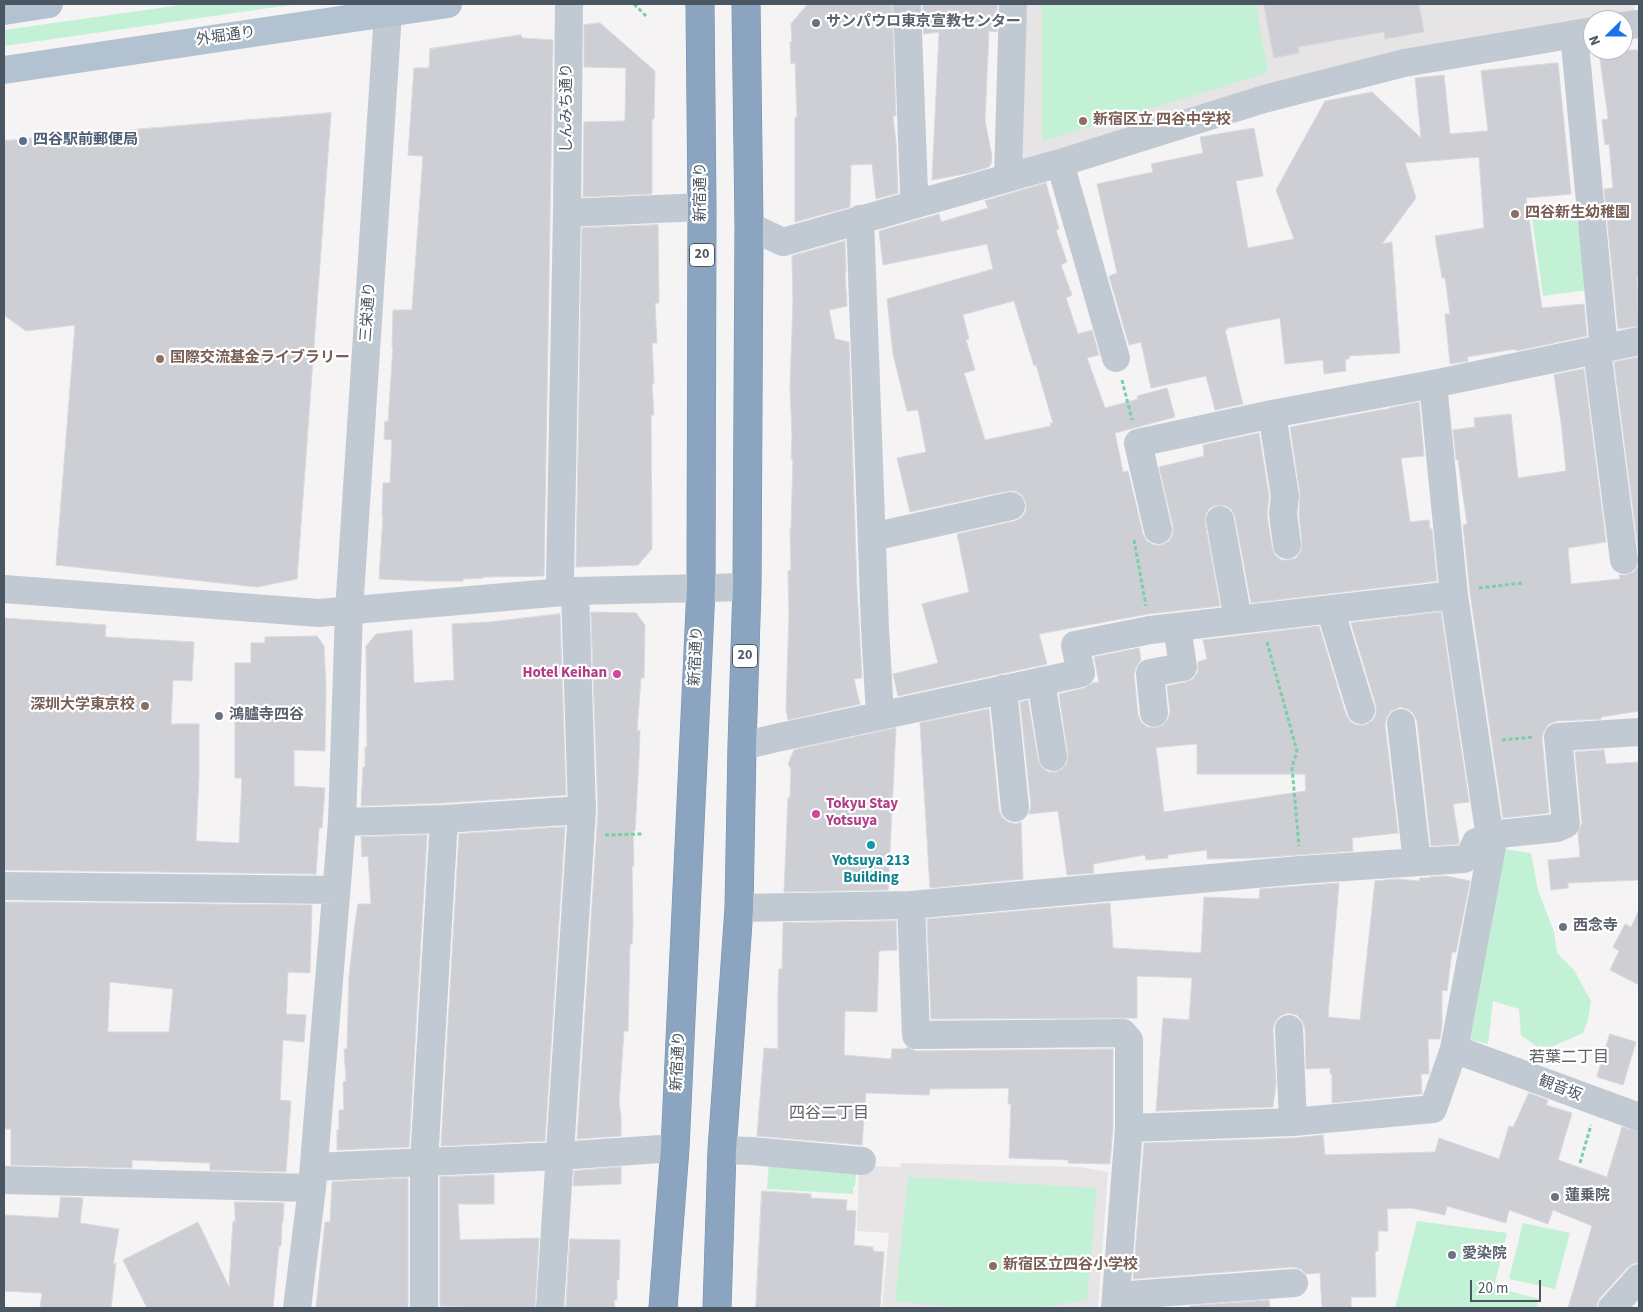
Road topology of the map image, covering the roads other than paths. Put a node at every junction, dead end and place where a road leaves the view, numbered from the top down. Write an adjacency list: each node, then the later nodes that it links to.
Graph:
1 (50, 4): 9 (main road)
2 (448, 4): 8 (main road, 外堀通り)
3 (569, 4): 17 (street, しんみち通り)
4 (700, 4): 16 (highway, 新宿通り / 20)
5 (746, 4): 19 (highway, 20)
6 (907, 4): 15 (street)
7 (1013, 4): 14 (street)
8 (389, 8): 12 (main road, 外堀通り); 37 (street, 三栄通り)
9 (4, 11)
10 (1583, 32): 13 (street)
11 (1584, 60): 21 (street)
12 (4, 70)
13 (1060, 163): 14 (street); 22 (street)
14 (1008, 177): 15 (street)
15 (925, 200): 18 (street)
16 (702, 207): 17 (street); 32 (highway, 新宿通り / 20)
17 (567, 213): 34 (street, しんみち通り)
18 (860, 219): 19 (street); 28 (street)
19 (749, 226): 31 (highway, 20)
20 (1639, 341): 21 (street)
21 (1600, 350): 23 (street); 30 (street)
22 (1116, 358)
23 (1433, 384): 24 (street); 35 (street)
24 (1272, 414): 27 (street); 29 (street)
25 (1011, 506): 28 (street)
26 (1220, 520): 38 (street)
27 (1158, 530)
28 (872, 537): 44 (street)
29 (1287, 545)
30 (1624, 560)
31 (747, 587): 32 (street); 47 (highway, 20)
32 (700, 588): 34 (street); 64 (highway, 新宿通り / 20)
33 (4, 590): 37 (street)
34 (568, 591): 37 (street); 52 (street, しんみち通り)
35 (1454, 593): 36 (street); 53 (street)
36 (1330, 609): 38 (street); 42 (street)
37 (349, 611): 51 (street, 三栄通り)
38 (1249, 619): 39 (street)
39 (1177, 627): 40 (street); 43 (street)
40 (1041, 681): 41 (street); 48 (street)
41 (1003, 689): 44 (street); 49 (street)
42 (1361, 710)
43 (1154, 713)
44 (880, 715): 47 (street)
45 (1401, 723): 54 (street)
46 (1639, 732): 53 (street)
47 (742, 746): 58 (highway, 20)
48 (1053, 757)
49 (1015, 808)
50 (444, 819): 51 (street); 52 (street); 68 (street)
51 (342, 822): 56 (street, 三栄通り)
52 (581, 823): 66 (street, しんみち通り)
53 (1492, 837): 54 (street); 60 (street)
54 (1417, 862): 57 (street)
55 (4, 886): 56 (street)
56 (336, 890): 69 (street, 三栄通り)
57 (911, 905): 58 (street); 63 (street)
58 (739, 908): 65 (highway, 20)
59 (1289, 1029): 62 (street)
60 (1454, 1049): 61 (street, 観音坂); 62 (street)
61 (1639, 1117)
62 (1293, 1122): 63 (street)
63 (1129, 1128): 73 (street)
64 (676, 1148): 66 (street); 77 (highway, 新宿通り / 20)
65 (722, 1150): 67 (street); 78 (highway, 20)
66 (559, 1156): 68 (street); 76 (street, しんみち通り)
67 (862, 1161)
68 (424, 1162): 69 (street); 75 (street)
69 (313, 1177): 70 (street); 74 (street, 三栄通り)
70 (4, 1180)
71 (1639, 1278): 79 (street)
72 (1294, 1283): 73 (street)
73 (1115, 1302)
74 (297, 1308)
75 (424, 1308)
76 (550, 1308)
77 (663, 1308)
78 (717, 1308)
79 (1614, 1308)

